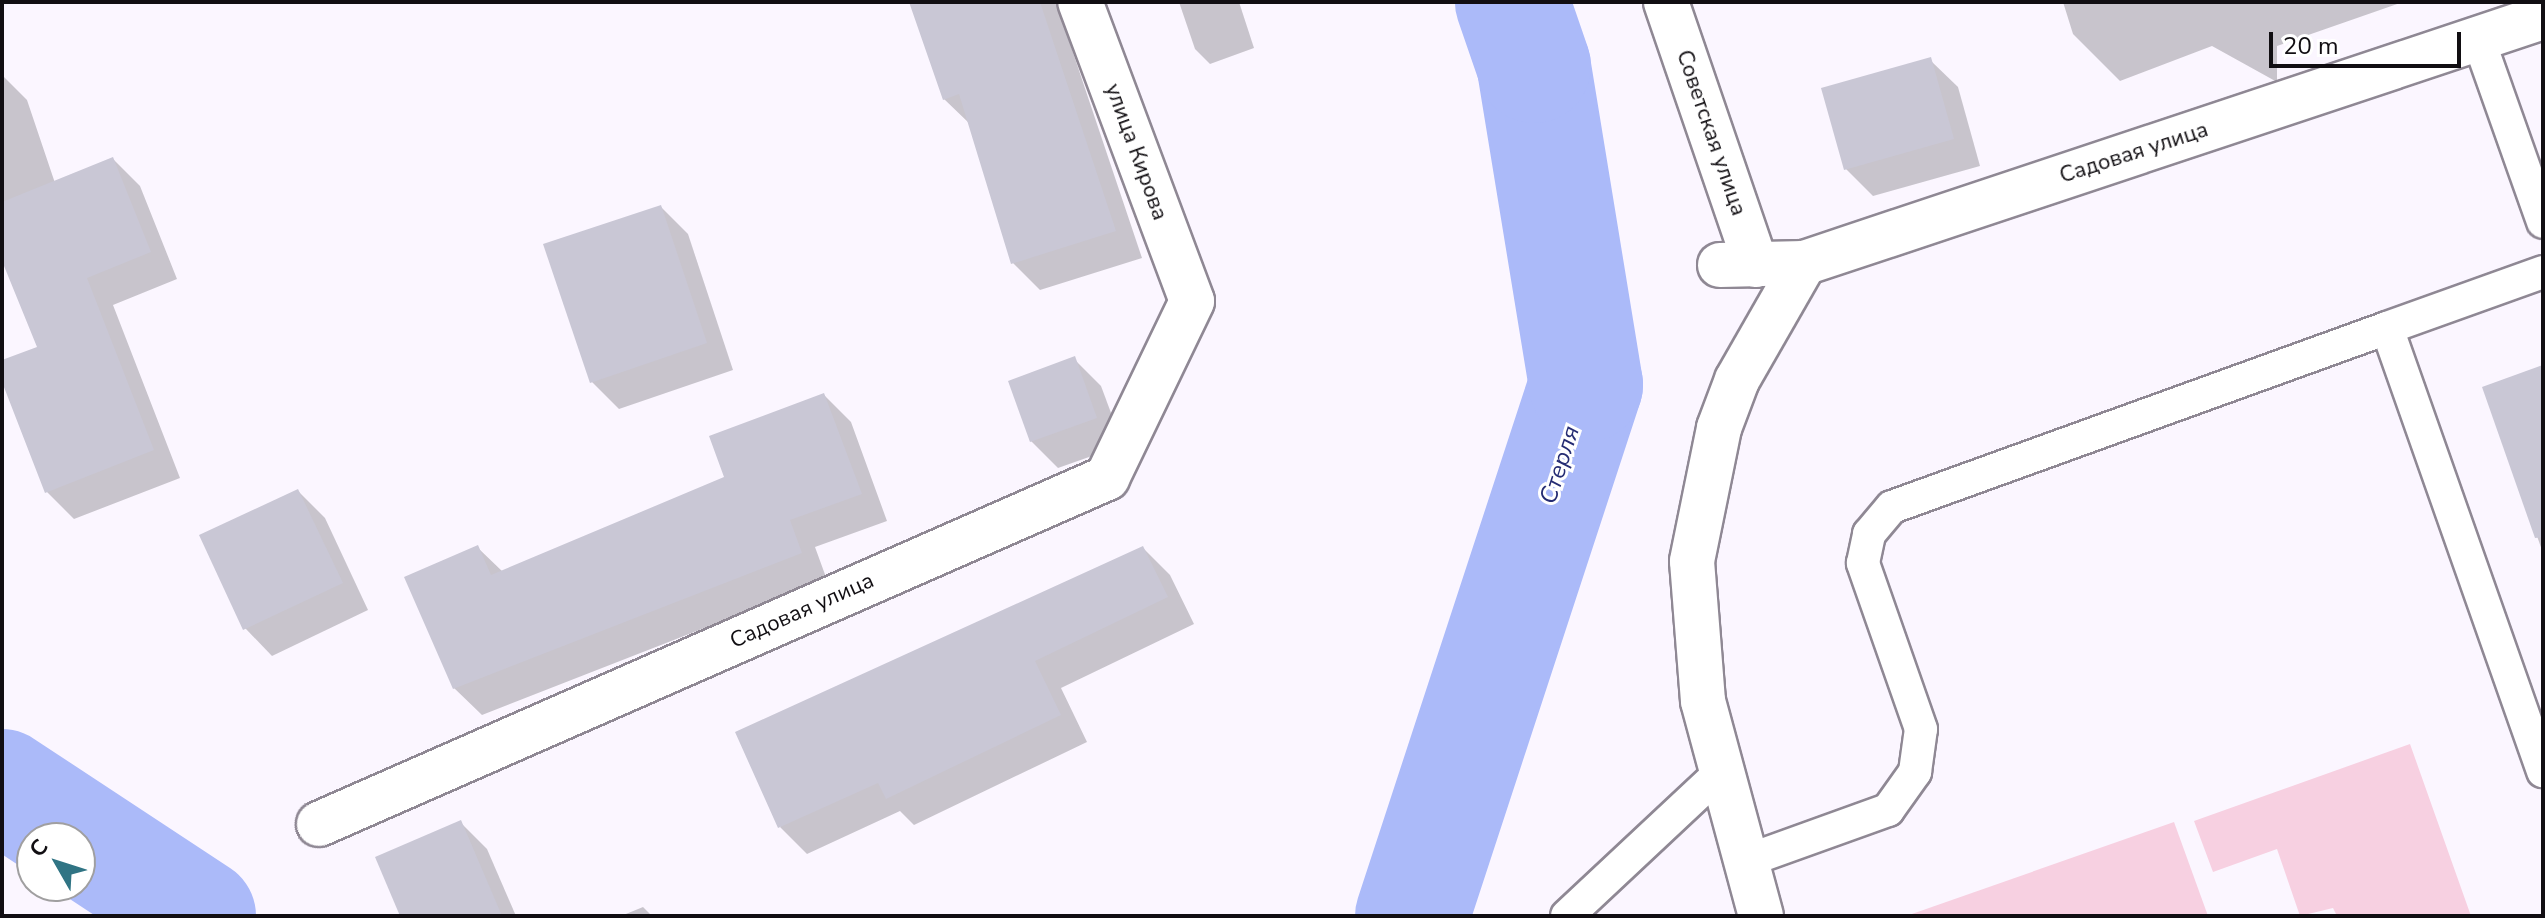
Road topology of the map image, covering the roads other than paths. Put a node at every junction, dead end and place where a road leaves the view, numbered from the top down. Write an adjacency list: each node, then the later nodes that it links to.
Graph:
1 (1080, 2): 9 (street, улица Кирова)
2 (1666, 2): 7 (street, Советская улица)
3 (2543, 17): 4 (street, Садовая улица)
4 (2478, 38): 5 (lane); 6 (street, Садовая улица)
5 (2543, 222)
6 (1804, 263): 7 (street, Садовая улица); 11 (street)
7 (1738, 265)
8 (2543, 272): 10 (lane)
9 (1192, 301): 13 (street, Садовая улица)
10 (2387, 328): 12 (lane); 14 (lane)
11 (1722, 771): 14 (street); 15 (lane)
12 (2543, 771)
13 (319, 824)
14 (1746, 861): 16 (street)
15 (1567, 916)
16 (1761, 916)

